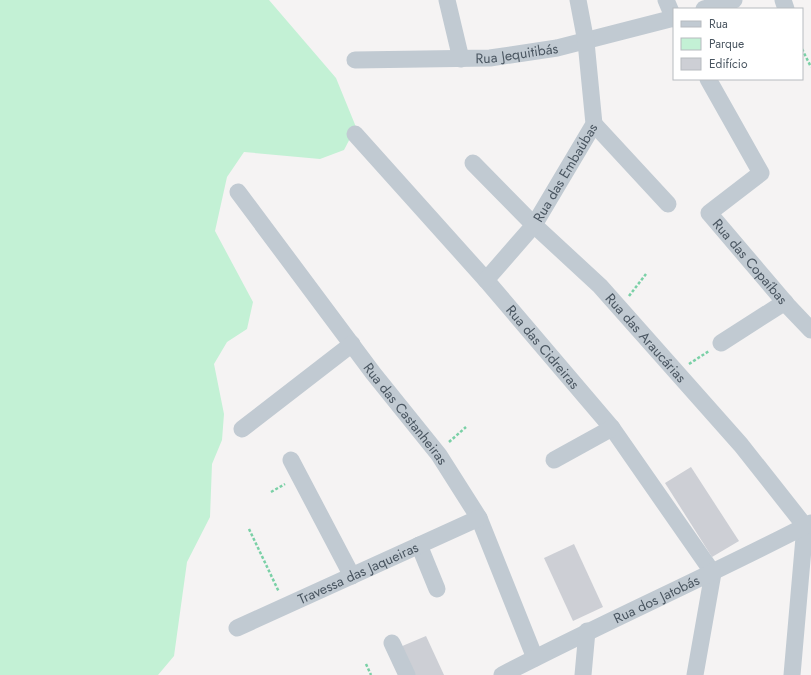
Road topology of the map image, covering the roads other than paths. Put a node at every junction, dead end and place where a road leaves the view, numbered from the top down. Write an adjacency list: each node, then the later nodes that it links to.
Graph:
1 (447, 0): 9 (street)
2 (578, 0): 8 (street, Rua das Embaúbas)
3 (666, 0): 6 (street)
4 (734, 0): 5 (street)
5 (707, 8)
6 (673, 16)
7 (673, 18): 8 (street, Rua Jequitibás)
8 (586, 42): 9 (street, Rua Jequitibás); 12 (street, Rua das Embaúbas)
9 (461, 59): 10 (street, Rua Jequitibás)
10 (355, 60)
11 (709, 80): 19 (street, Rua das Copaíbas)
12 (594, 124): 16 (street); 17 (street, Rua das Embaúbas)
13 (355, 134): 18 (street, Rua das Cidreiras)
14 (473, 163): 17 (street, Rua das Araucárias)
15 (238, 192): 22 (street, Rua das Castanheiras)
16 (668, 204)
17 (534, 225): 18 (street, Rua das Embaúbas); 28 (street, Rua das Araucárias)
18 (486, 280): 23 (street, Rua das Cidreiras)
19 (785, 302): 20 (street, Rua das Copaíbas); 21 (street)
20 (811, 330)
21 (721, 343)
22 (352, 344): 24 (street); 27 (street, Rua das Castanheiras)
23 (612, 428): 26 (street); 30 (street, Rua das Cidreiras)
24 (242, 429)
25 (291, 460): 31 (street)
26 (554, 460)
27 (479, 518): 29 (street, Travessa das Jaqueiras); 36 (street, Rua das Castanheiras)
28 (808, 525): 30 (street, Rua dos Jatobás); 41 (street)
29 (419, 545): 31 (street, Travessa das Jaqueiras); 32 (street)
30 (713, 573): 34 (street, Rua dos Jatobás); 40 (street)
31 (352, 576): 33 (street, Travessa das Jaqueiras)
32 (437, 589)
33 (237, 628)
34 (588, 631): 36 (street, Rua dos Jatobás); 39 (street)
35 (392, 643): 37 (street)
36 (535, 658): 38 (street, Rua dos Jatobás)
37 (407, 675)
38 (502, 675)
39 (583, 675)
40 (695, 675)
41 (792, 675)

